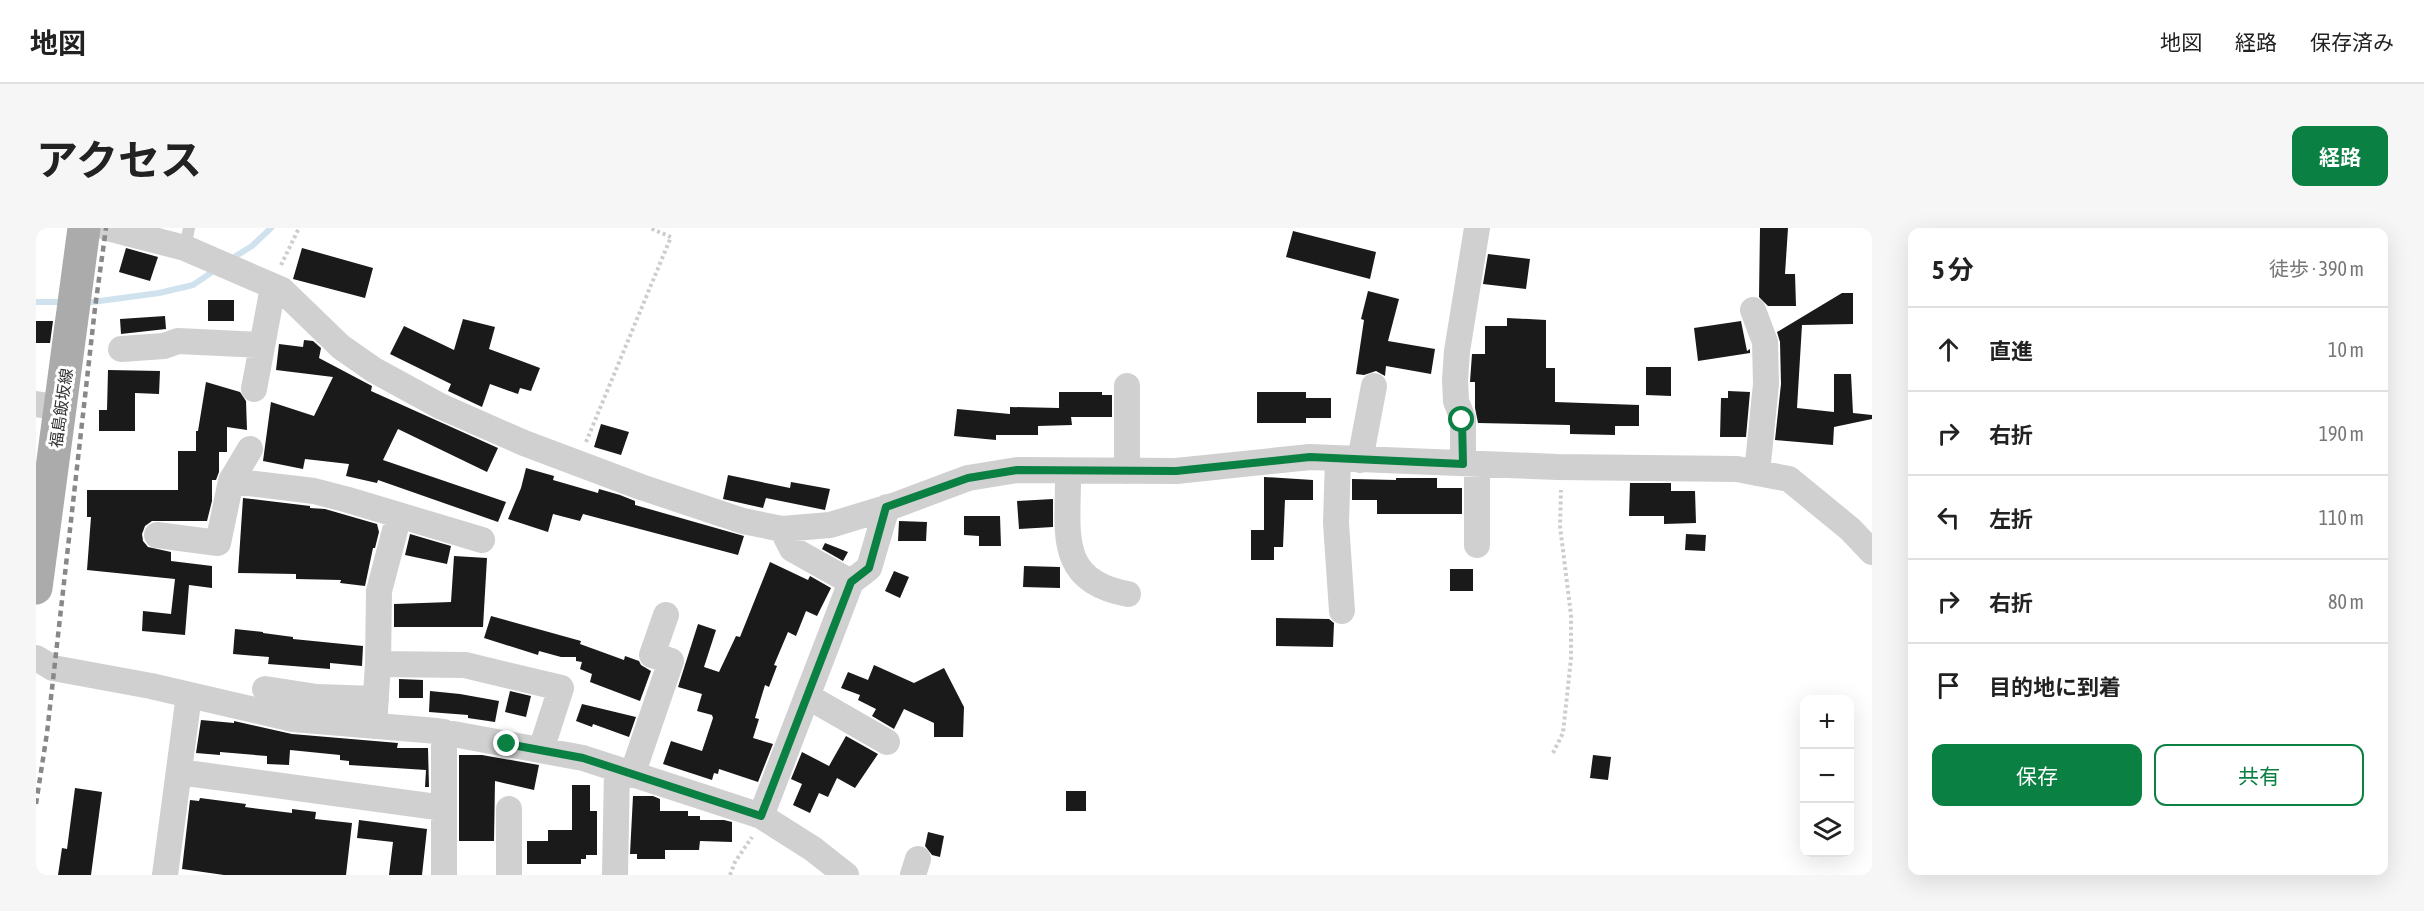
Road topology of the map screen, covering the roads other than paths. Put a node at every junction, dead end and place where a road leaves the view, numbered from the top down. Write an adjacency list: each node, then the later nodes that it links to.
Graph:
1 (84, 228): 12 (main road, 福島飯坂線)
2 (108, 228): 4 (street)
3 (1477, 228): 15 (street)
4 (193, 244): 5 (street)
5 (273, 286): 7 (street); 22 (street)
6 (1753, 310): 18 (street)
7 (262, 345): 8 (street); 11 (street)
8 (121, 349)
9 (1127, 386): 17 (street)
10 (1374, 386): 14 (street)
11 (254, 389)
12 (49, 406): 28 (main road, 福島飯坂線)
13 (250, 449): 19 (street)
14 (1349, 459): 15 (street); 17 (street); 30 (street)
15 (1470, 464): 18 (street); 25 (street)
16 (1068, 471): 17 (street); 20 (street); 29 (street)
17 (1127, 471)
18 (1756, 473): 26 (street)
19 (231, 481): 21 (street); 23 (street)
20 (886, 507): 22 (street); 27 (street)
21 (399, 515): 24 (street); 33 (street)
22 (782, 529): 27 (street)
23 (157, 535)
24 (482, 540)
25 (1477, 546)
26 (1872, 552)
27 (851, 582): 36 (street)
28 (36, 588)
29 (1128, 594)
30 (1342, 611)
31 (666, 615): 43 (street)
32 (36, 658): 35 (street)
33 (378, 664): 37 (street); 41 (street)
34 (265, 689): 37 (street)
35 (189, 695): 38 (street); 42 (street)
36 (807, 696): 40 (street); 46 (street)
37 (376, 699): 38 (street)
38 (374, 726): 39 (street)
39 (444, 732): 41 (street); 44 (street)
40 (887, 742)
41 (541, 750): 43 (street)
42 (179, 772): 44 (street); 47 (street)
43 (625, 772): 46 (street); 50 (street)
44 (444, 808): 48 (street)
45 (509, 809): 49 (street)
46 (761, 816): 51 (street)
47 (165, 875)
48 (444, 875)
49 (509, 875)
50 (615, 875)
51 (846, 875)

